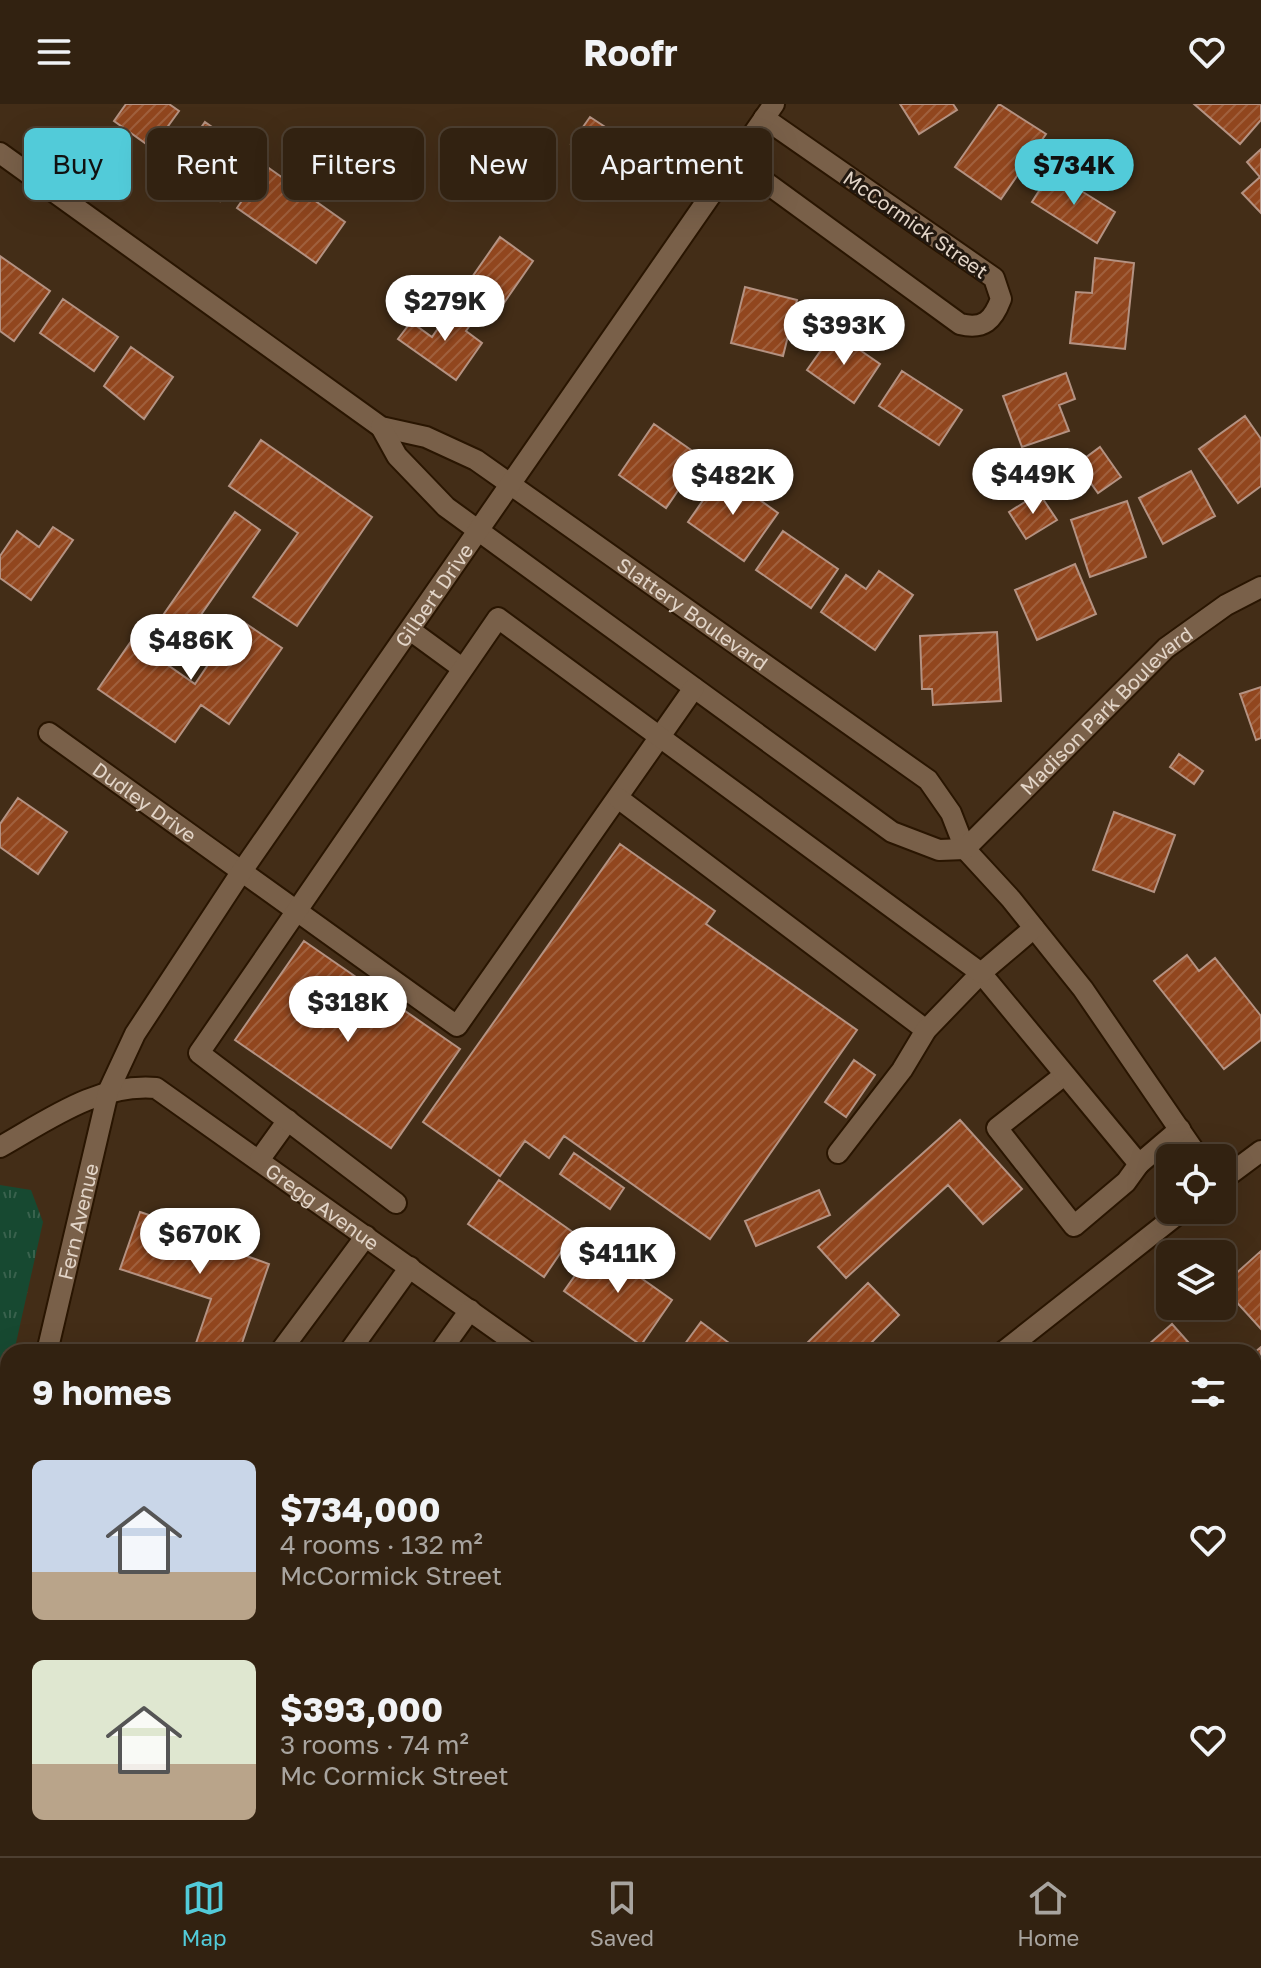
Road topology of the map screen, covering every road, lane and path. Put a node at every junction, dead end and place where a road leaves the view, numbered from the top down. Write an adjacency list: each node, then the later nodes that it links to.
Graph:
1 (769, 111): 2 (street, Gilbert Drive); 4 (street, McCormick Street)
2 (757, 128)
3 (0, 153): 6 (street, Slattery Boulevard)
4 (772, 187)
5 (707, 200): 7 (street, Gilbert Drive)
6 (381, 427): 7 (street, Slattery Boulevard); 8 (street, Slattery Boulevard)
7 (511, 485): 8 (street, Gilbert Drive); 16 (street, Slattery Boulevard)
8 (478, 531): 10 (street, Gilbert Drive); 12 (street, Slattery Boulevard)
9 (1261, 587): 16 (street, Madison Park Boulevard)
10 (410, 630): 11 (street); 17 (street, Gilbert Drive)
11 (462, 668): 14 (street); 18 (street)
12 (694, 688): 14 (street); 16 (street, Slattery Boulevard)
13 (49, 733): 17 (street, Dudley Drive)
14 (660, 739): 15 (street); 20 (street)
15 (618, 798): 18 (street, Dudley Drive); 21 (street)
16 (965, 849): 19 (street, Slattery Boulevard)
17 (242, 871): 18 (street, Dudley Drive); 23 (street, Gilbert Drive)
18 (297, 912): 24 (street)
19 (1034, 928): 20 (street); 25 (street, Slattery Boulevard)
20 (981, 973): 21 (street); 22 (street)
21 (926, 1030): 29 (street)
22 (1063, 1076): 31 (street); 31 (street)
23 (108, 1092): 27 (street, Gregg Avenue); 30 (street, Gregg Avenue); 38 (street, Fern Avenue)
24 (288, 1120): 30 (street); 33 (street)
25 (1180, 1129): 26 (street, Slattery Boulevard); 31 (street)
26 (1190, 1144)
27 (0, 1147)
28 (1261, 1151): 32 (street)
29 (838, 1153)
30 (260, 1159): 35 (street, Gregg Avenue)
31 (1139, 1164)
32 (1236, 1170)
33 (396, 1203)
34 (1165, 1224): 43 (street)
35 (366, 1236): 36 (street, Gregg Avenue); 39 (street)
36 (410, 1267): 37 (street, Gregg Avenue); 40 (street)
37 (470, 1310): 41 (street); 42 (street, Gregg Avenue)
38 (49, 1344)
39 (286, 1344)
40 (355, 1344)
41 (446, 1344)
42 (517, 1344)
43 (1013, 1344)

